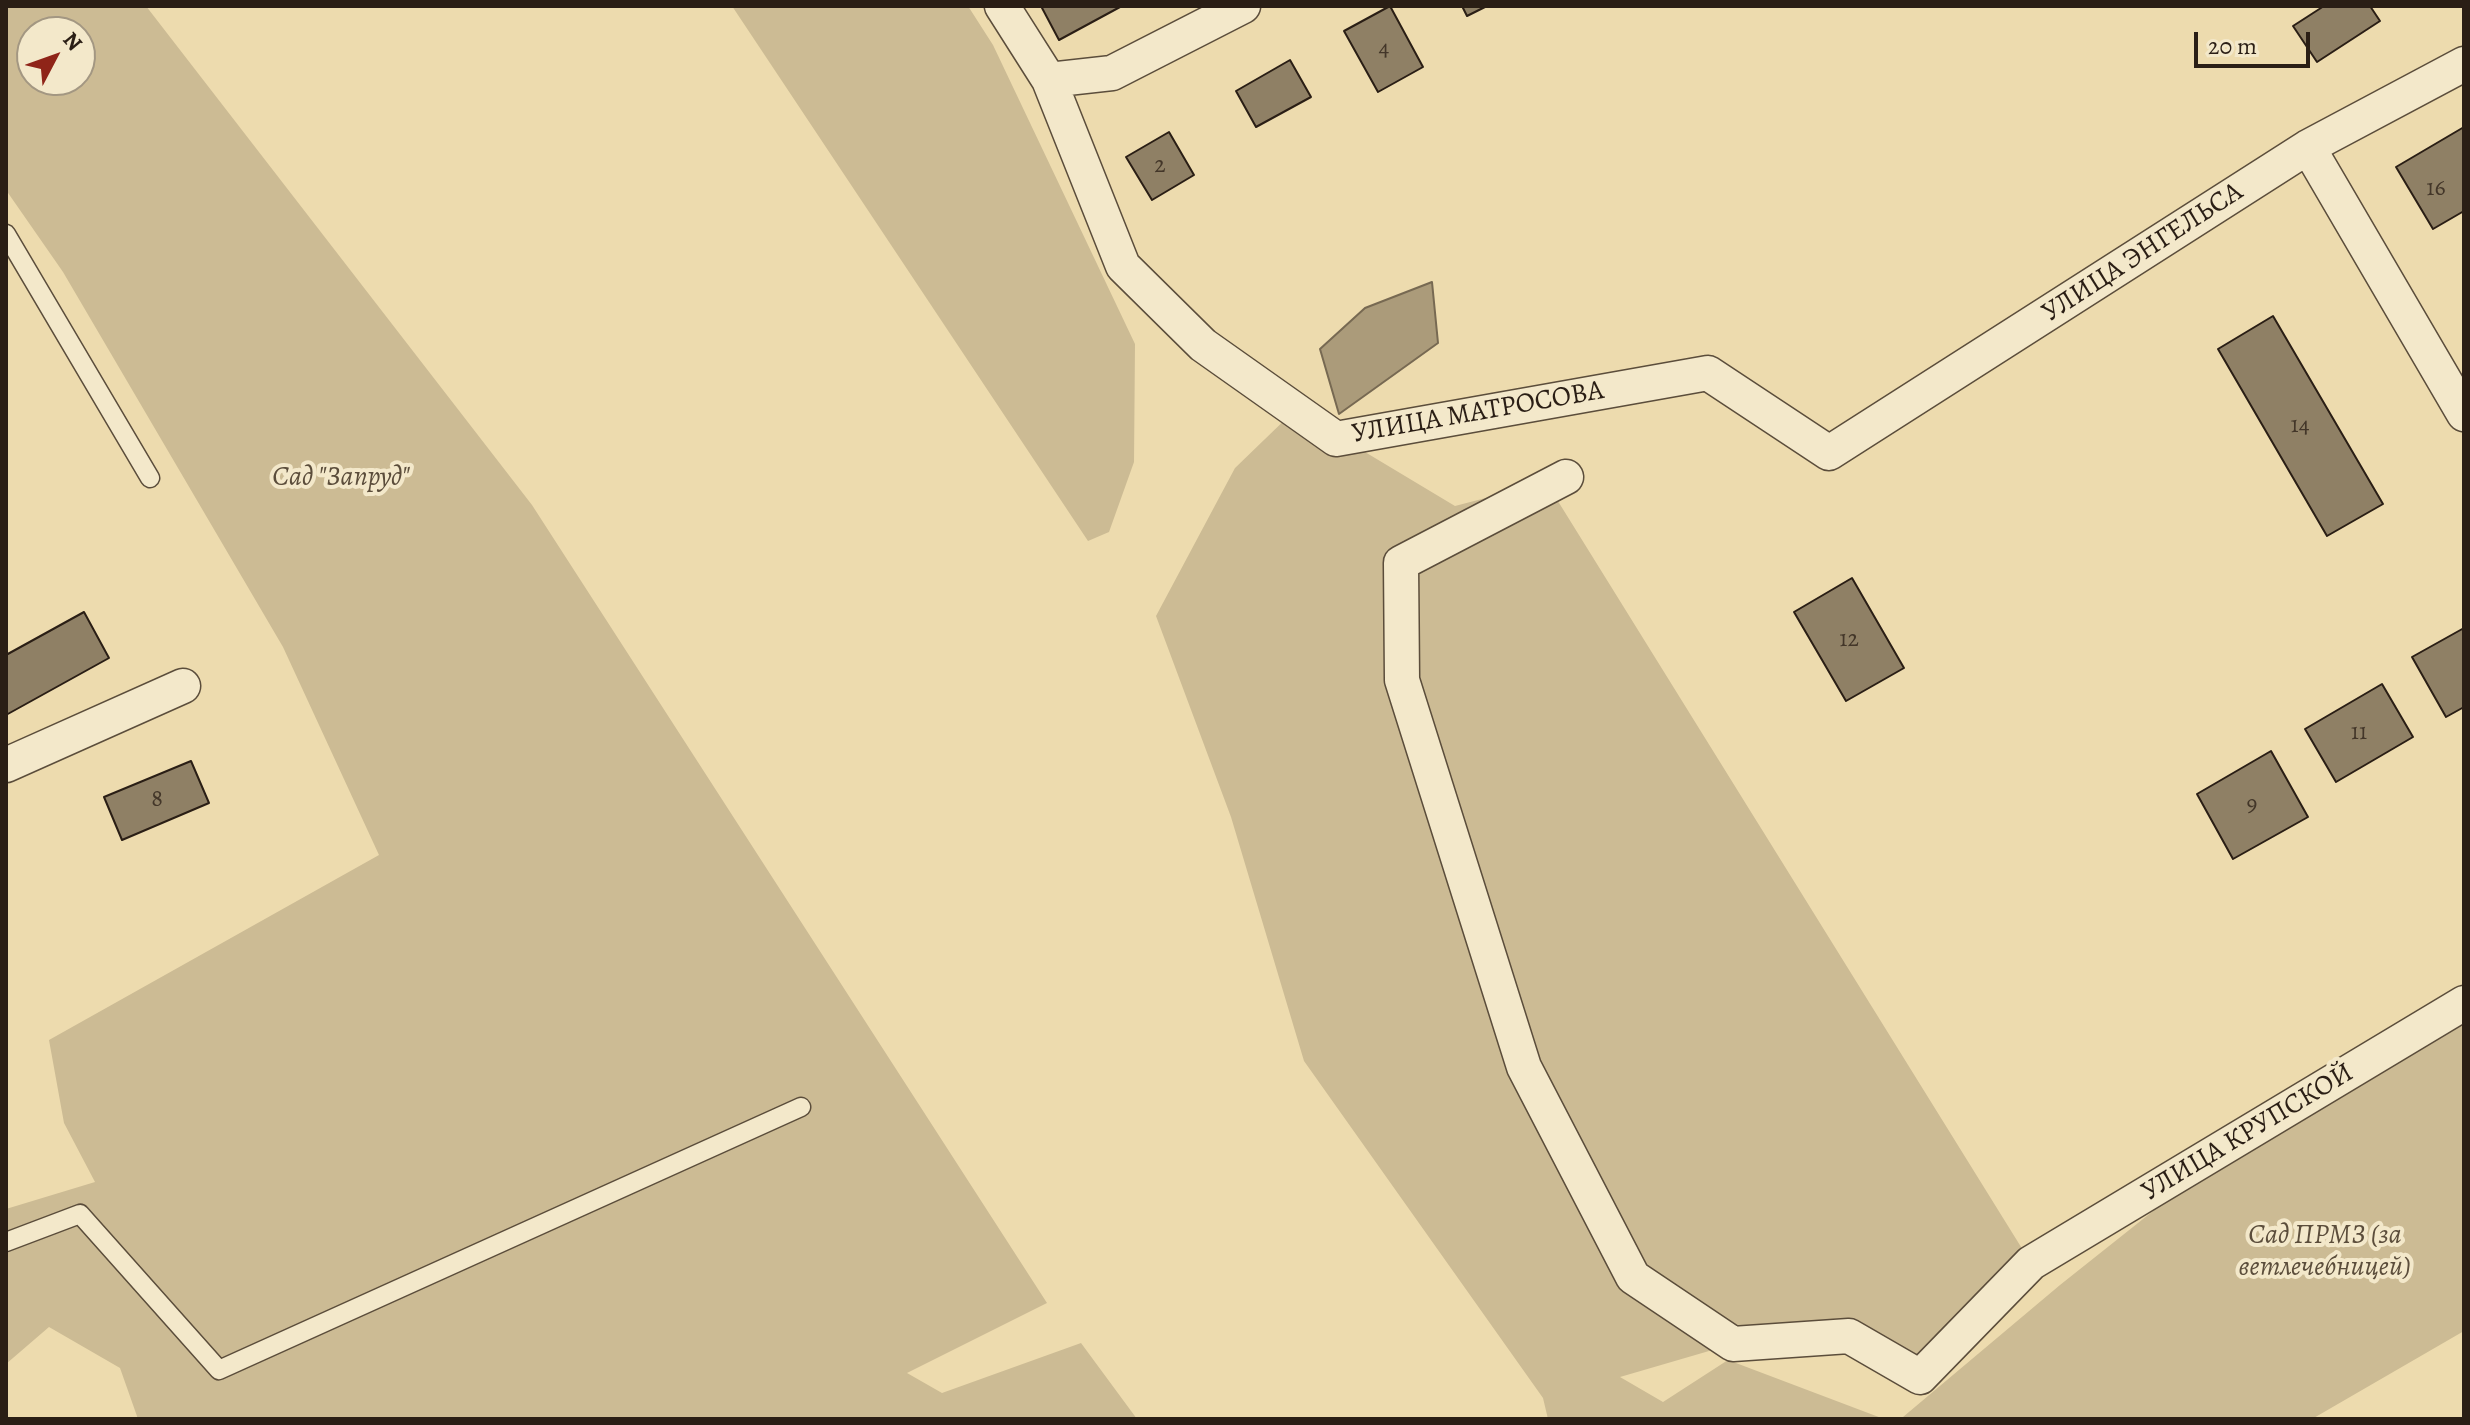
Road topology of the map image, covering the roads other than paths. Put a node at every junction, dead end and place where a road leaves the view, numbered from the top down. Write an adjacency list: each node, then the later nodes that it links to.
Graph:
1 (1002, 6): 4 (street, УЛИЦА МАТРОСОВА)
2 (1243, 6): 4 (street)
3 (2464, 64): 5 (street, УЛИЦА ЭНГЕЛЬСА)
4 (1049, 80): 8 (street, УЛИЦА МАТРОСОВА)
5 (2308, 147): 7 (street); 8 (street, УЛИЦА ЭНГЕЛЬСА)
6 (6, 234): 10 (lane)
7 (2464, 414)
8 (1829, 453)
9 (1566, 477): 13 (street, УЛИЦА КРУПСКОЙ)
10 (150, 478)
11 (183, 686): 12 (street)
12 (6, 765)
13 (2464, 1003)
14 (801, 1107): 15 (lane)
15 (6, 1242)

